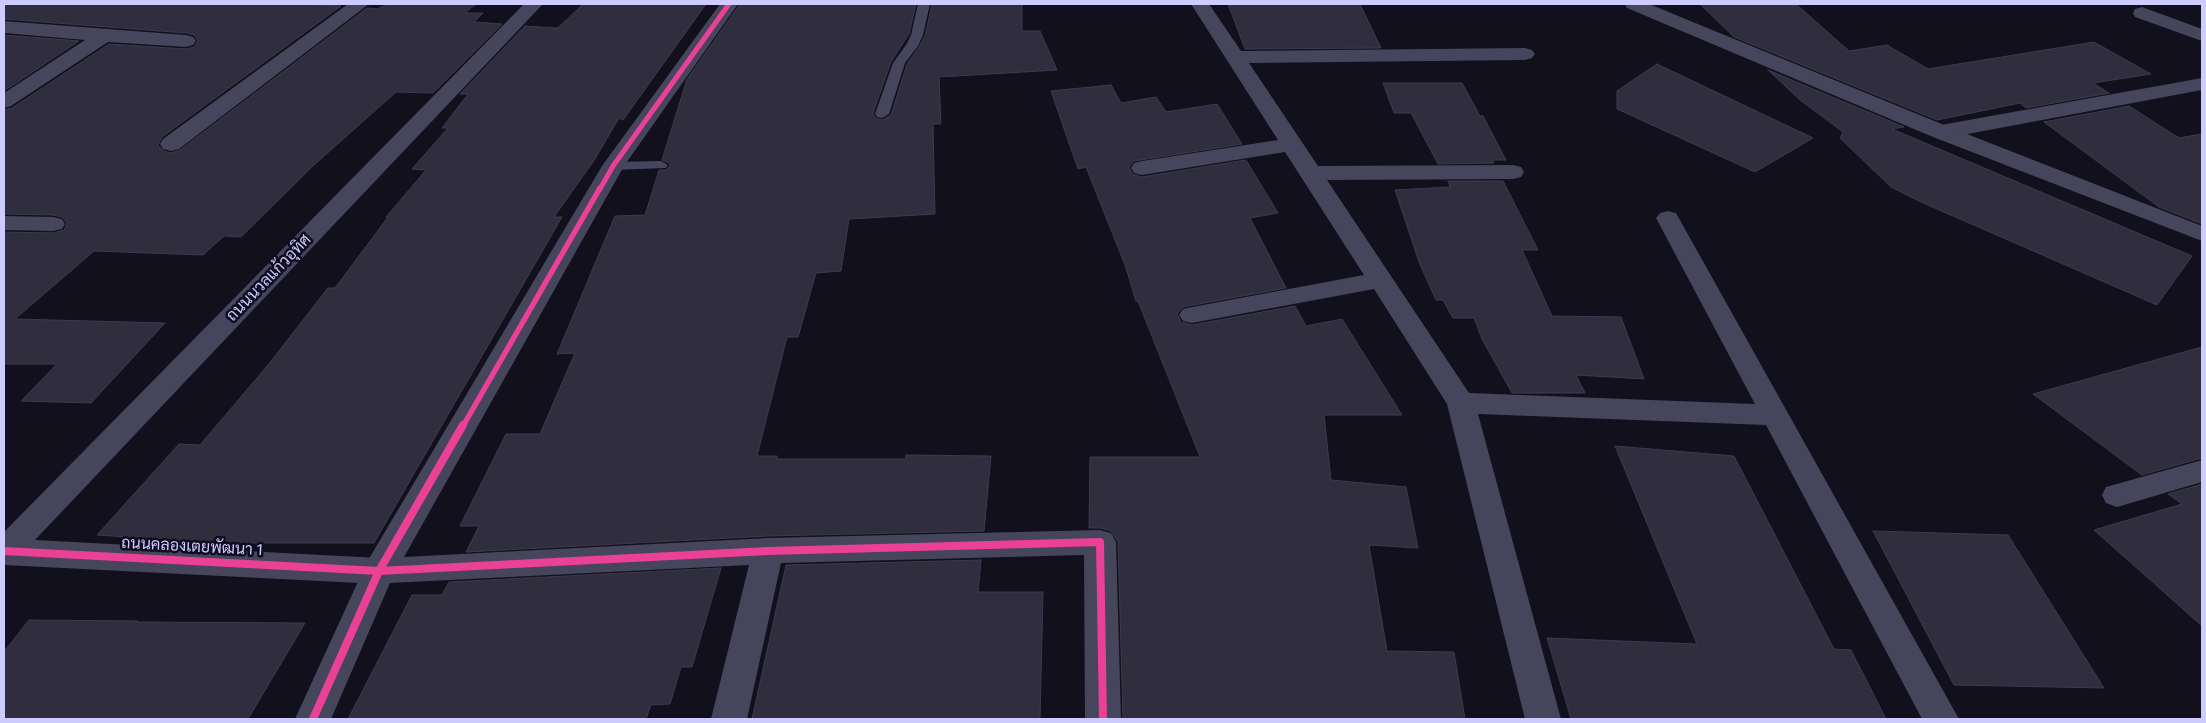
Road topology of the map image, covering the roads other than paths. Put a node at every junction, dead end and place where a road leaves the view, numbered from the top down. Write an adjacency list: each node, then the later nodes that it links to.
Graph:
1 (360, 4): 18 (street)
2 (534, 4): 35 (street, ถนนนวลแก้วอุทิศ)
3 (729, 4): 21 (street)
4 (924, 4): 16 (lane)
5 (1200, 4): 13 (street)
6 (1634, 4): 17 (street)
7 (2142, 13): 9 (street)
8 (4, 27): 10 (street)
9 (2202, 35)
10 (104, 36): 11 (street); 15 (street)
11 (186, 41)
12 (1525, 54): 13 (street)
13 (1235, 57): 19 (street)
14 (2202, 84): 17 (street)
15 (4, 102)
16 (882, 114)
17 (1941, 132): 28 (street)
18 (171, 144)
19 (1292, 144): 22 (street); 24 (street)
20 (661, 165): 21 (lane)
21 (613, 166): 37 (street)
22 (1142, 168)
23 (1513, 172): 24 (street)
24 (1311, 173): 29 (street)
25 (1668, 218): 32 (street)
26 (4, 223): 27 (street)
27 (53, 224)
28 (2202, 234)
29 (1381, 280): 30 (street); 31 (street)
30 (1192, 315)
31 (1461, 402): 32 (street); 41 (street)
32 (1776, 415): 42 (street)
33 (2202, 471): 34 (street)
34 (2117, 495)
35 (4, 551): 37 (street, ถนนคลองเตยพัฒนา 1)
36 (768, 551): 37 (street, ถนนคลองเตยพัฒนา 1); 39 (street); 40 (street, ถนนคลองเตยพัฒนา 1)
37 (379, 571): 38 (street)
38 (313, 719)
39 (729, 719)
40 (1104, 719)
41 (1543, 719)
42 (1941, 719)

